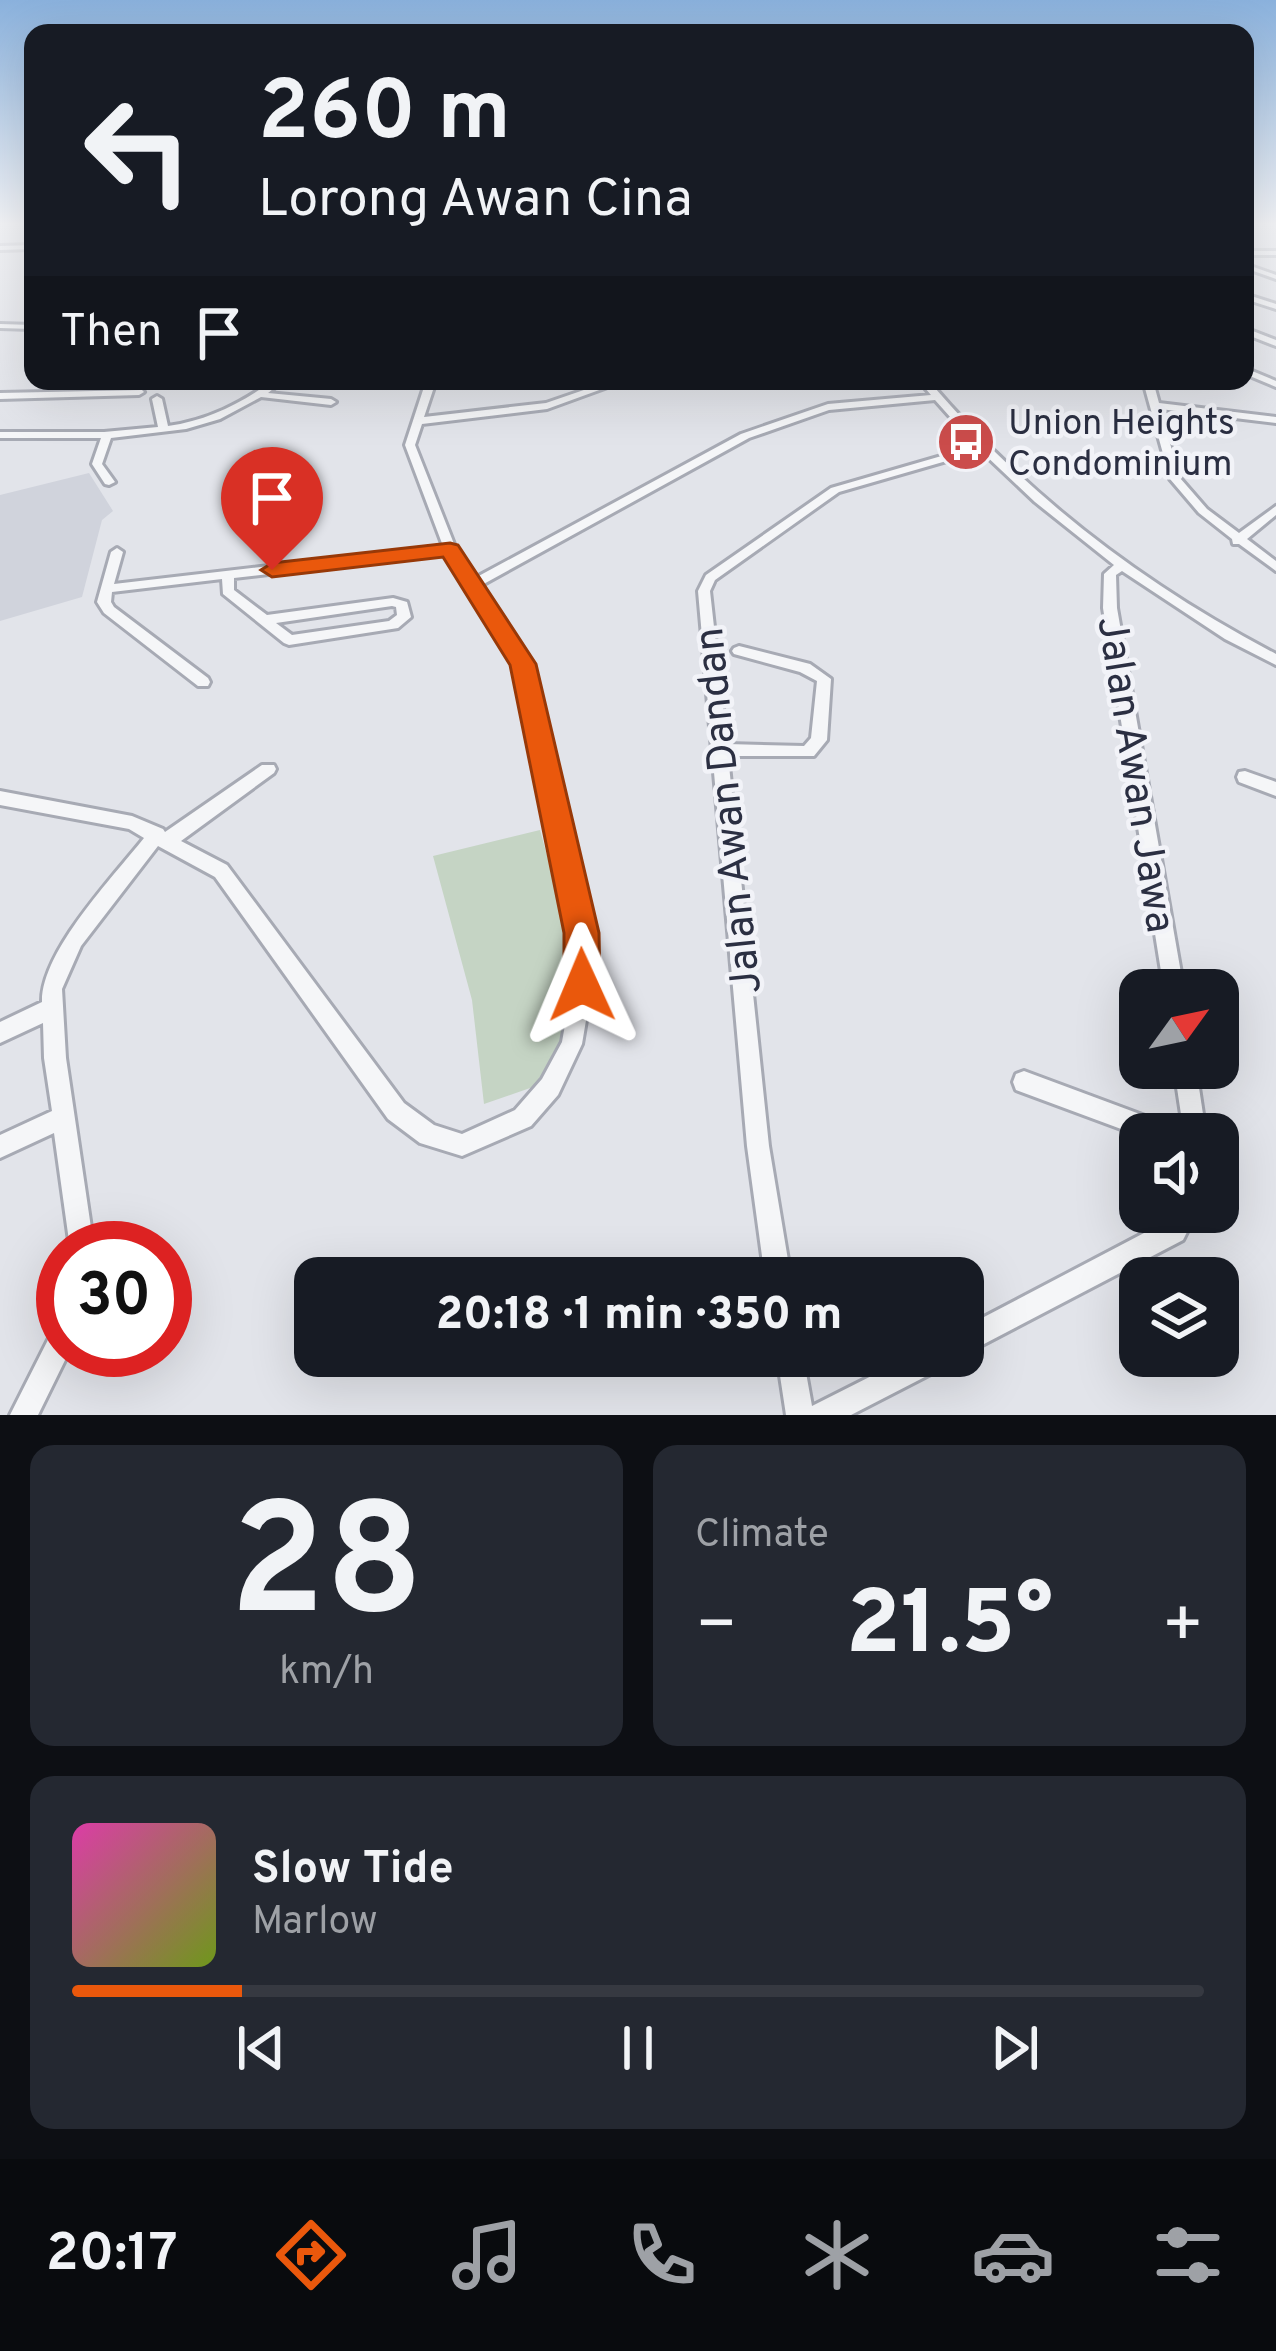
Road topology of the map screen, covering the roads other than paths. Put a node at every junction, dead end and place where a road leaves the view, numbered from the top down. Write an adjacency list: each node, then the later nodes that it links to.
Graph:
1 (268, 390): 7 (street)
2 (428, 390): 14 (street)
3 (582, 390): 14 (street)
4 (931, 390): 9 (street)
5 (1150, 390): 12 (street)
6 (139, 392): 8 (street)
7 (263, 394): 11 (street); 15 (street)
8 (0, 396)
9 (937, 397): 18 (street); 27 (street)
10 (157, 399): 15 (street)
11 (331, 402)
12 (1154, 405): 13 (street); 21 (street)
13 (1276, 420)
14 (418, 421): 22 (street)
15 (164, 430): 16 (street)
16 (108, 433): 17 (street); 19 (street)
17 (0, 435)
18 (982, 447): 24 (street); 33 (street, Jalan Awan Dandan)
19 (109, 482)
20 (1276, 509): 21 (street)
21 (1237, 541): 25 (street)
22 (450, 549): 26 (street); 27 (street)
23 (117, 552): 28 (street)
24 (1122, 565): 31 (street); 39 (street, Jalan Awan Jawa)
25 (1276, 567)
26 (228, 575): 28 (street); 29 (street)
27 (473, 584): 38 (street)
28 (106, 589): 32 (street)
29 (264, 620): 29 (street)
30 (739, 651): 33 (street)
31 (1276, 660)
32 (203, 682)
33 (721, 750): 48 (street, Jalan Awan Dandan)
34 (268, 769): 38 (street)
35 (1245, 777): 36 (street)
36 (1276, 789)
37 (0, 798): 38 (street)
38 (163, 837): 40 (street)
39 (1170, 969)
40 (52, 1008): 41 (street); 43 (street)
41 (0, 1033)
42 (1024, 1082): 44 (street)
43 (64, 1117): 45 (street); 46 (street)
44 (1119, 1117)
45 (0, 1147)
46 (78, 1221)
47 (1170, 1233): 49 (street)
48 (775, 1257)
49 (984, 1331)
50 (43, 1377): 53 (street)
51 (794, 1377): 54 (street)
52 (897, 1377): 55 (street)
53 (24, 1415)
54 (800, 1415)
55 (822, 1415)

